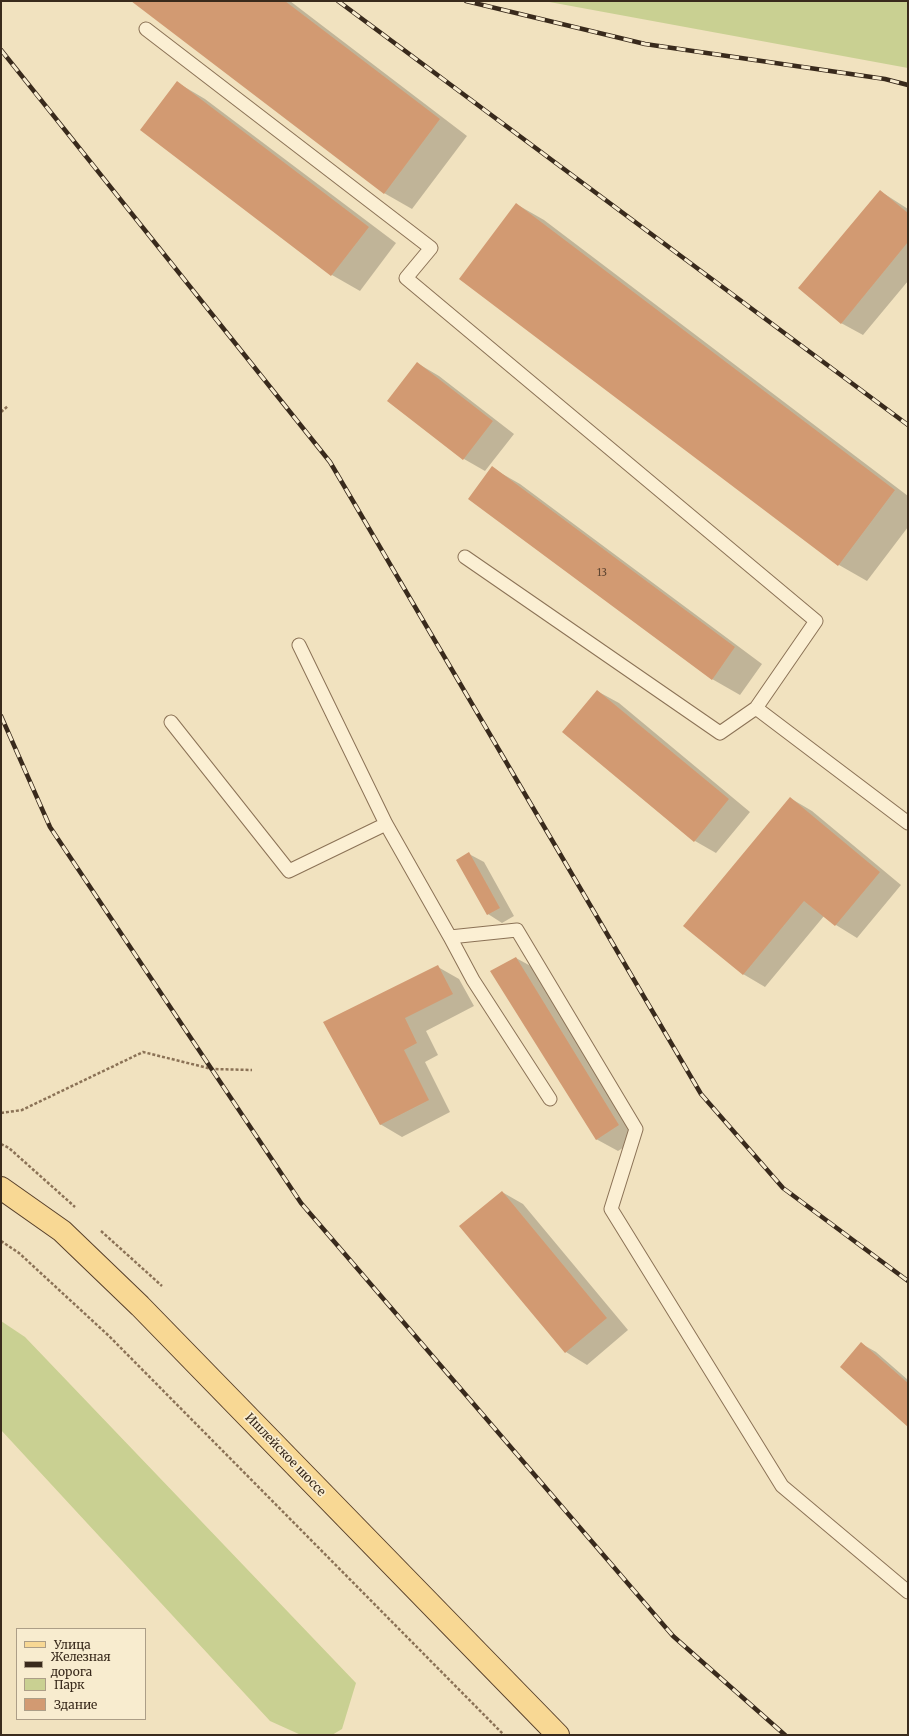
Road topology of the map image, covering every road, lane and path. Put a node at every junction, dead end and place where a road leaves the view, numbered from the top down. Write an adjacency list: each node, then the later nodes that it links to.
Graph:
1 (146, 29): 6 (lane)
2 (8, 406): 3 (path)
3 (1, 412)
4 (465, 557): 6 (lane)
5 (299, 645): 9 (lane)
6 (756, 708): 8 (lane)
7 (171, 722): 9 (lane)
8 (908, 823)
9 (386, 824): 10 (lane)
10 (450, 937): 12 (lane); 16 (lane)
11 (252, 1070): 13 (path)
12 (550, 1099)
13 (1, 1113)
14 (1, 1188): 18 (main road, Ишлейское шоссе)
15 (1, 1241): 17 (path)
16 (908, 1592)
17 (504, 1735)
18 (558, 1735)

